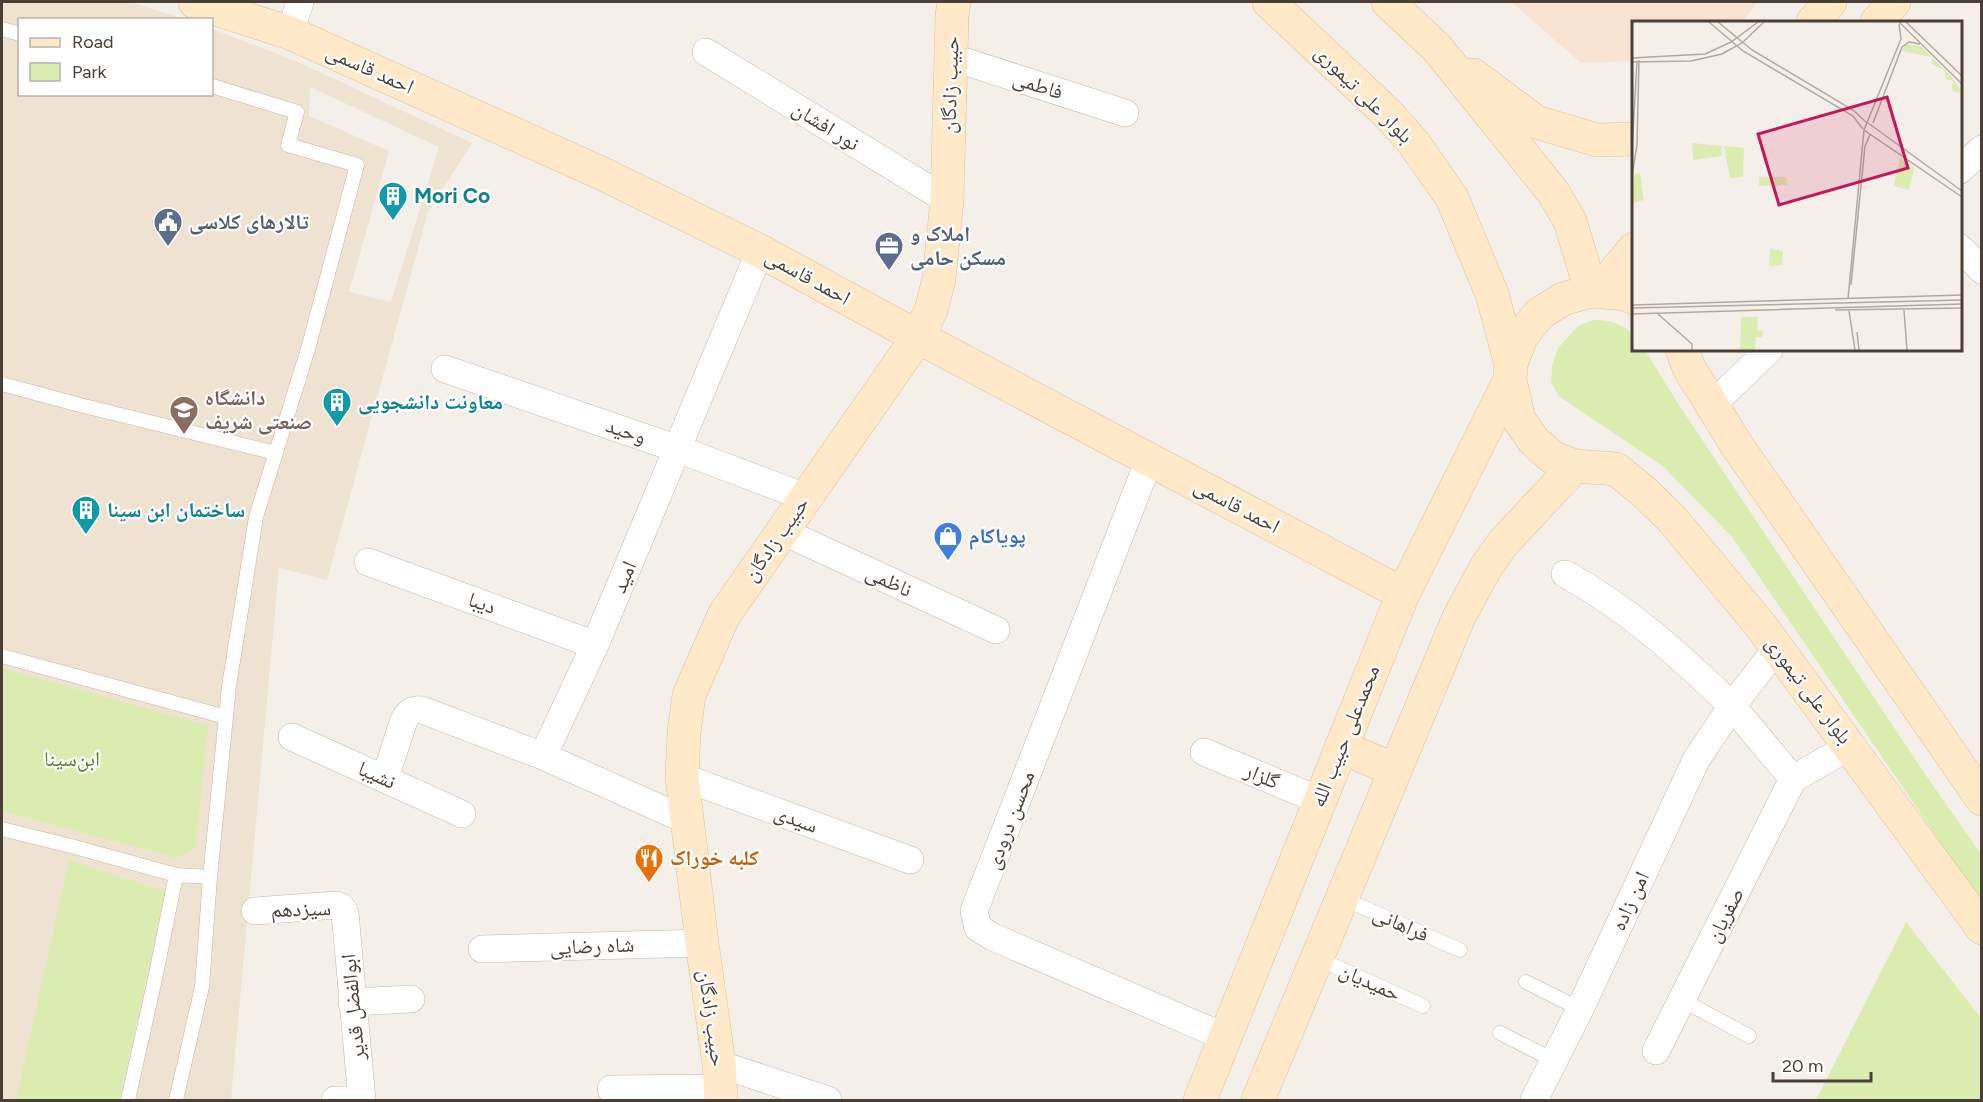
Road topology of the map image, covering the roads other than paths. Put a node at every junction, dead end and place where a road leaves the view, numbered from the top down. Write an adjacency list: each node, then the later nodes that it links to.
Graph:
1 (195, 2): 12 (main road, احمد قاسمی)
2 (300, 2): 12 (street)
3 (954, 2): 15 (main road, حبیب زادگان)
4 (1269, 2): 32 (main road, بلوار علی تیموری)
5 (1388, 2): 13 (main road)
6 (1830, 2): 8 (main road)
7 (1894, 2): 9 (main road)
8 (1814, 21)
9 (1878, 21)
10 (2, 29): 11 (lane)
11 (18, 33)
12 (291, 33): 23 (main road, احمد قاسمی)
13 (1437, 48): 18 (main road); 26 (main road)
14 (706, 52): 21 (street, نور افشان)
15 (951, 57): 17 (street, فاطمی); 21 (main road, حبیب زادگان)
16 (213, 86): 36 (lane)
17 (1125, 113)
18 (1632, 139)
19 (1982, 149): 20 (street)
20 (1962, 168)
21 (946, 200): 28 (main road, حبیب زادگان)
22 (1962, 250): 25 (street)
23 (760, 251): 28 (main road, احمد قاسمی); 35 (street, امید)
24 (1632, 251): 26 (main road)
25 (1982, 270)
26 (1595, 291): 27 (main road); 32 (main road, محمدعلی حبیب الله)
27 (1632, 297)
28 (918, 337): 37 (main road, احمد قاسمی); 39 (main road, حبیب زادگان)
29 (1768, 351): 34 (street)
30 (1686, 359): 34 (main road)
31 (445, 369): 35 (street, وحید)
32 (1511, 372): 38 (main road, بلوار علی تیموری); 43 (main road, محمدعلی حبیب الله)
33 (2, 384): 36 (lane)
34 (1712, 405): 59 (main road)
35 (678, 448): 39 (street, وحید); 45 (street, امید)
36 (276, 453): 49 (lane)
37 (1149, 460): 43 (main road, احمد قاسمی); 83 (street, محسن درودی)
38 (1575, 466): 46 (main road, بلوار علی تیموری); 55 (main road)
39 (805, 497): 40 (main road, حبیب زادگان)
40 (782, 531): 44 (street, ناظمی); 56 (main road, حبیب زادگان)
41 (368, 562): 45 (street, دیبا)
42 (1565, 574): 48 (street)
43 (1403, 594): 52 (main road, محمدعلی حبیب الله)
44 (996, 630)
45 (595, 645): 54 (street, امید)
46 (1777, 648): 48 (street, امن زاده); 51 (main road, بلوار علی تیموری)
47 (2, 656): 49 (lane)
48 (1732, 706): 58 (street); 80 (street, امن زاده)
49 (226, 717): 66 (lane)
50 (292, 737): 57 (street, نشیبا)
51 (1850, 746): 58 (street); 70 (main road, بلوار علی تیموری)
52 (1341, 747): 55 (main road); 60 (main road, محمدعلی حبیب الله)
53 (1204, 752): 60 (street, گلزار)
54 (543, 756): 57 (street); 62 (street)
55 (1395, 770): 67 (main road)
56 (682, 777): 62 (main road, حبیب زادگان); 64 (street, سیدی)
57 (385, 778): 61 (street, نشیبا)
58 (1793, 779): 77 (street, صفریان)
59 (1982, 799)
60 (1319, 800): 83 (main road, محمدعلی حبیب الله)
61 (462, 814)
62 (686, 820): 71 (main road, حبیب زادگان)
63 (2, 829): 65 (lane)
64 (910, 860)
65 (176, 875): 66 (lane); 89 (lane)
66 (210, 877): 90 (lane)
67 (1342, 898): 73 (lane, فراهانی); 74 (main road)
68 (255, 911): 69 (street, سیزدهم)
69 (345, 913): 78 (street, ابوالفضل قدیر)
70 (1982, 928)
71 (702, 943): 72 (street, شاه رضایی); 86 (main road, حبیب زادگان)
72 (482, 949)
73 (1460, 950)
74 (1317, 958): 79 (lane, حمیدیان); 93 (main road)
75 (1526, 982): 80 (lane)
76 (411, 999): 78 (street)
77 (1682, 1000): 82 (lane); 84 (street, صفریان)
78 (352, 1002): 88 (street, ابوالفضل قدیر)
79 (1423, 1006)
80 (1580, 1009): 85 (street, امن زاده)
81 (1500, 1033): 85 (lane)
82 (1749, 1036)
83 (1225, 1037): 92 (main road, محمدعلی حبیب الله)
84 (1656, 1051)
85 (1553, 1060): 94 (street, امن زاده)
86 (720, 1084): 87 (street); 91 (street)
87 (611, 1089)
88 (353, 1100)
89 (128, 1101)
90 (176, 1101)
91 (828, 1101)
92 (1200, 1101)
93 (1258, 1101)
94 (1534, 1101)

